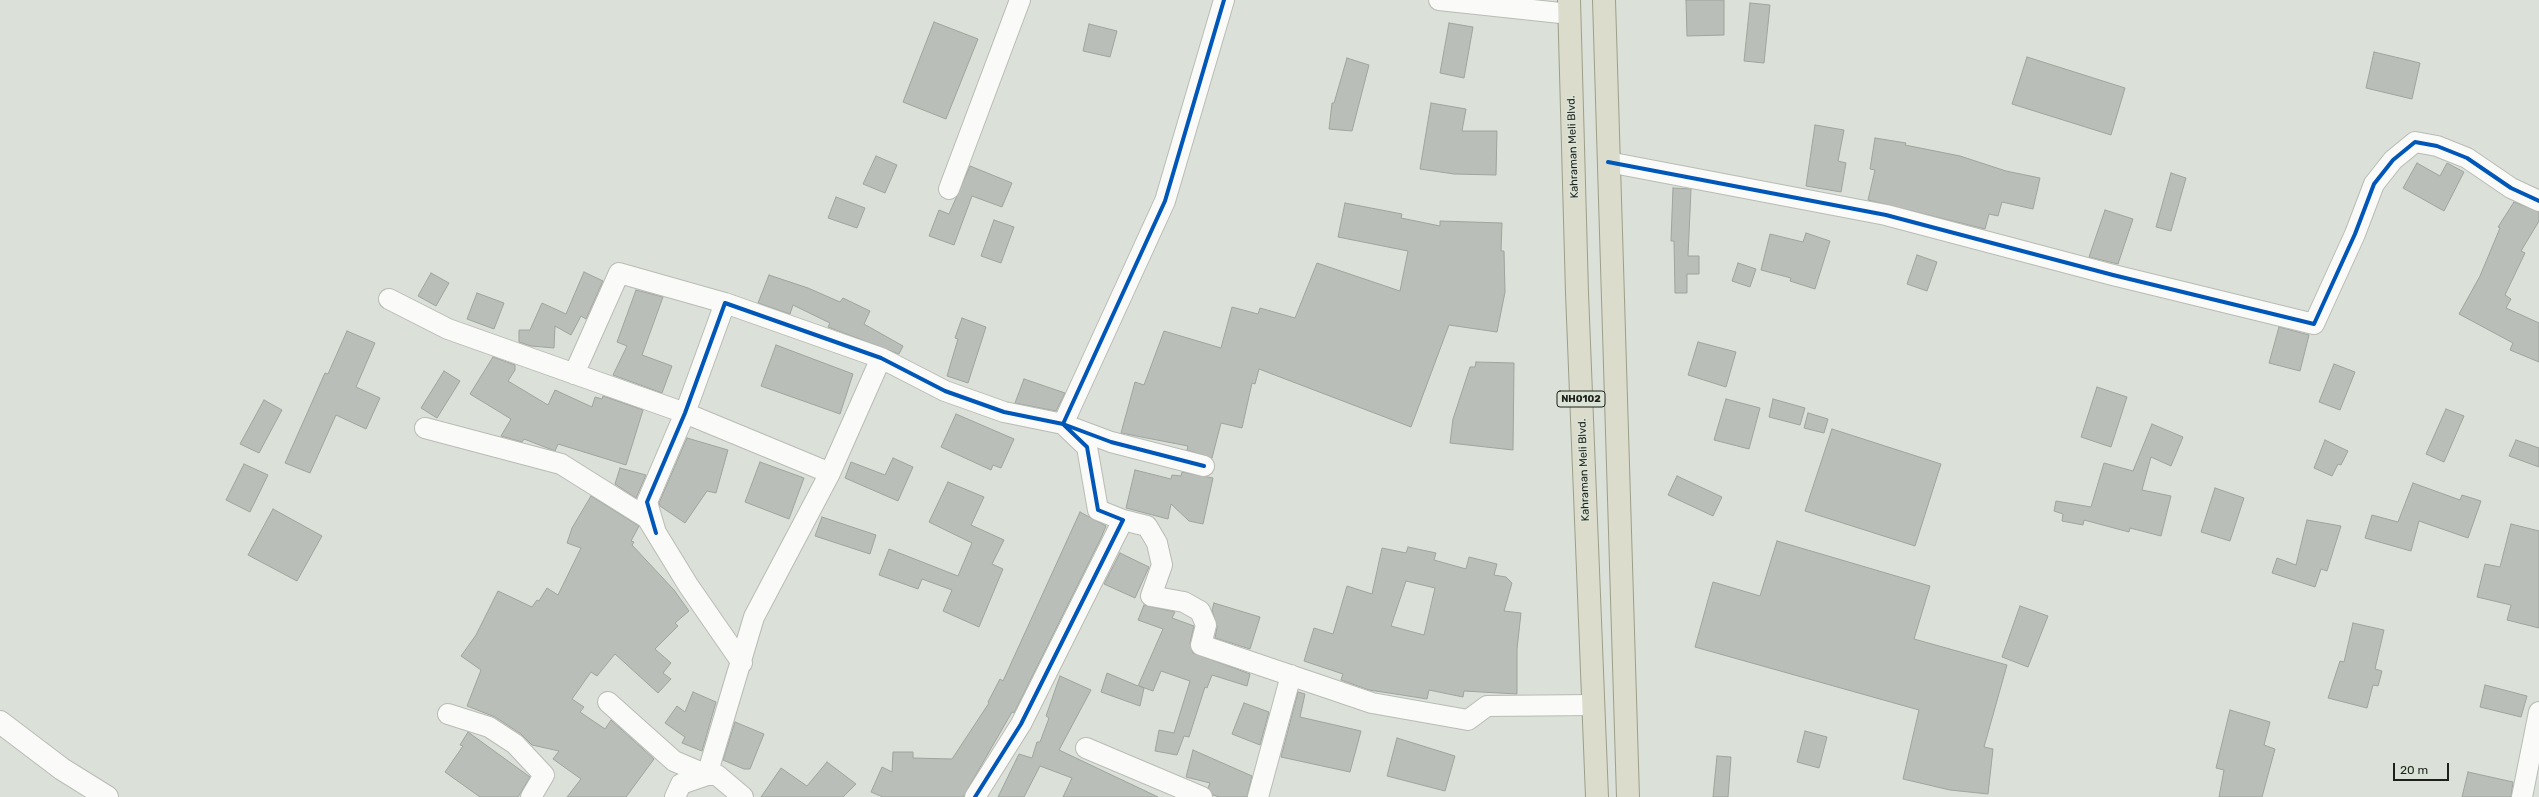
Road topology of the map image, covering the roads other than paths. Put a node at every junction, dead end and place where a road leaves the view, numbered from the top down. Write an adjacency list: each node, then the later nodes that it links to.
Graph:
1 (1020, 0): 7 (street)
2 (1224, 0): 14 (street)
3 (1439, 0): 5 (street)
4 (1604, 0): 6 (highway, NH0102)
5 (1570, 7): 23 (highway, Kahraman Meli Blvd. / NH0102)
6 (1608, 162): 8 (street); 37 (highway, NH0102)
7 (949, 189)
8 (2539, 201)
9 (389, 298): 12 (street)
10 (725, 303): 11 (street); 12 (street); 13 (street)
11 (881, 358): 14 (street); 17 (street)
12 (574, 374): 13 (street)
13 (685, 413): 17 (street); 19 (street)
14 (1063, 424): 16 (street); 18 (street)
15 (425, 428): 19 (street)
16 (1204, 466)
17 (830, 473): 20 (street)
18 (1123, 520): 21 (street); 33 (street)
19 (656, 533): 20 (street)
20 (742, 663): 28 (street)
21 (1291, 675): 23 (street); 35 (street)
22 (608, 702): 28 (street)
23 (1594, 705): 36 (highway, Kahraman Meli Blvd. / NH0102)
24 (2539, 712): 38 (street)
25 (448, 714): 30 (street)
26 (0, 722): 29 (street)
27 (1086, 748): 34 (street)
28 (707, 775): 31 (street); 32 (street)
29 (107, 797)
30 (531, 797)
31 (675, 797)
32 (743, 797)
33 (975, 797)
34 (1202, 797)
35 (1258, 797)
36 (1597, 797)
37 (1628, 797)
38 (2522, 797)

